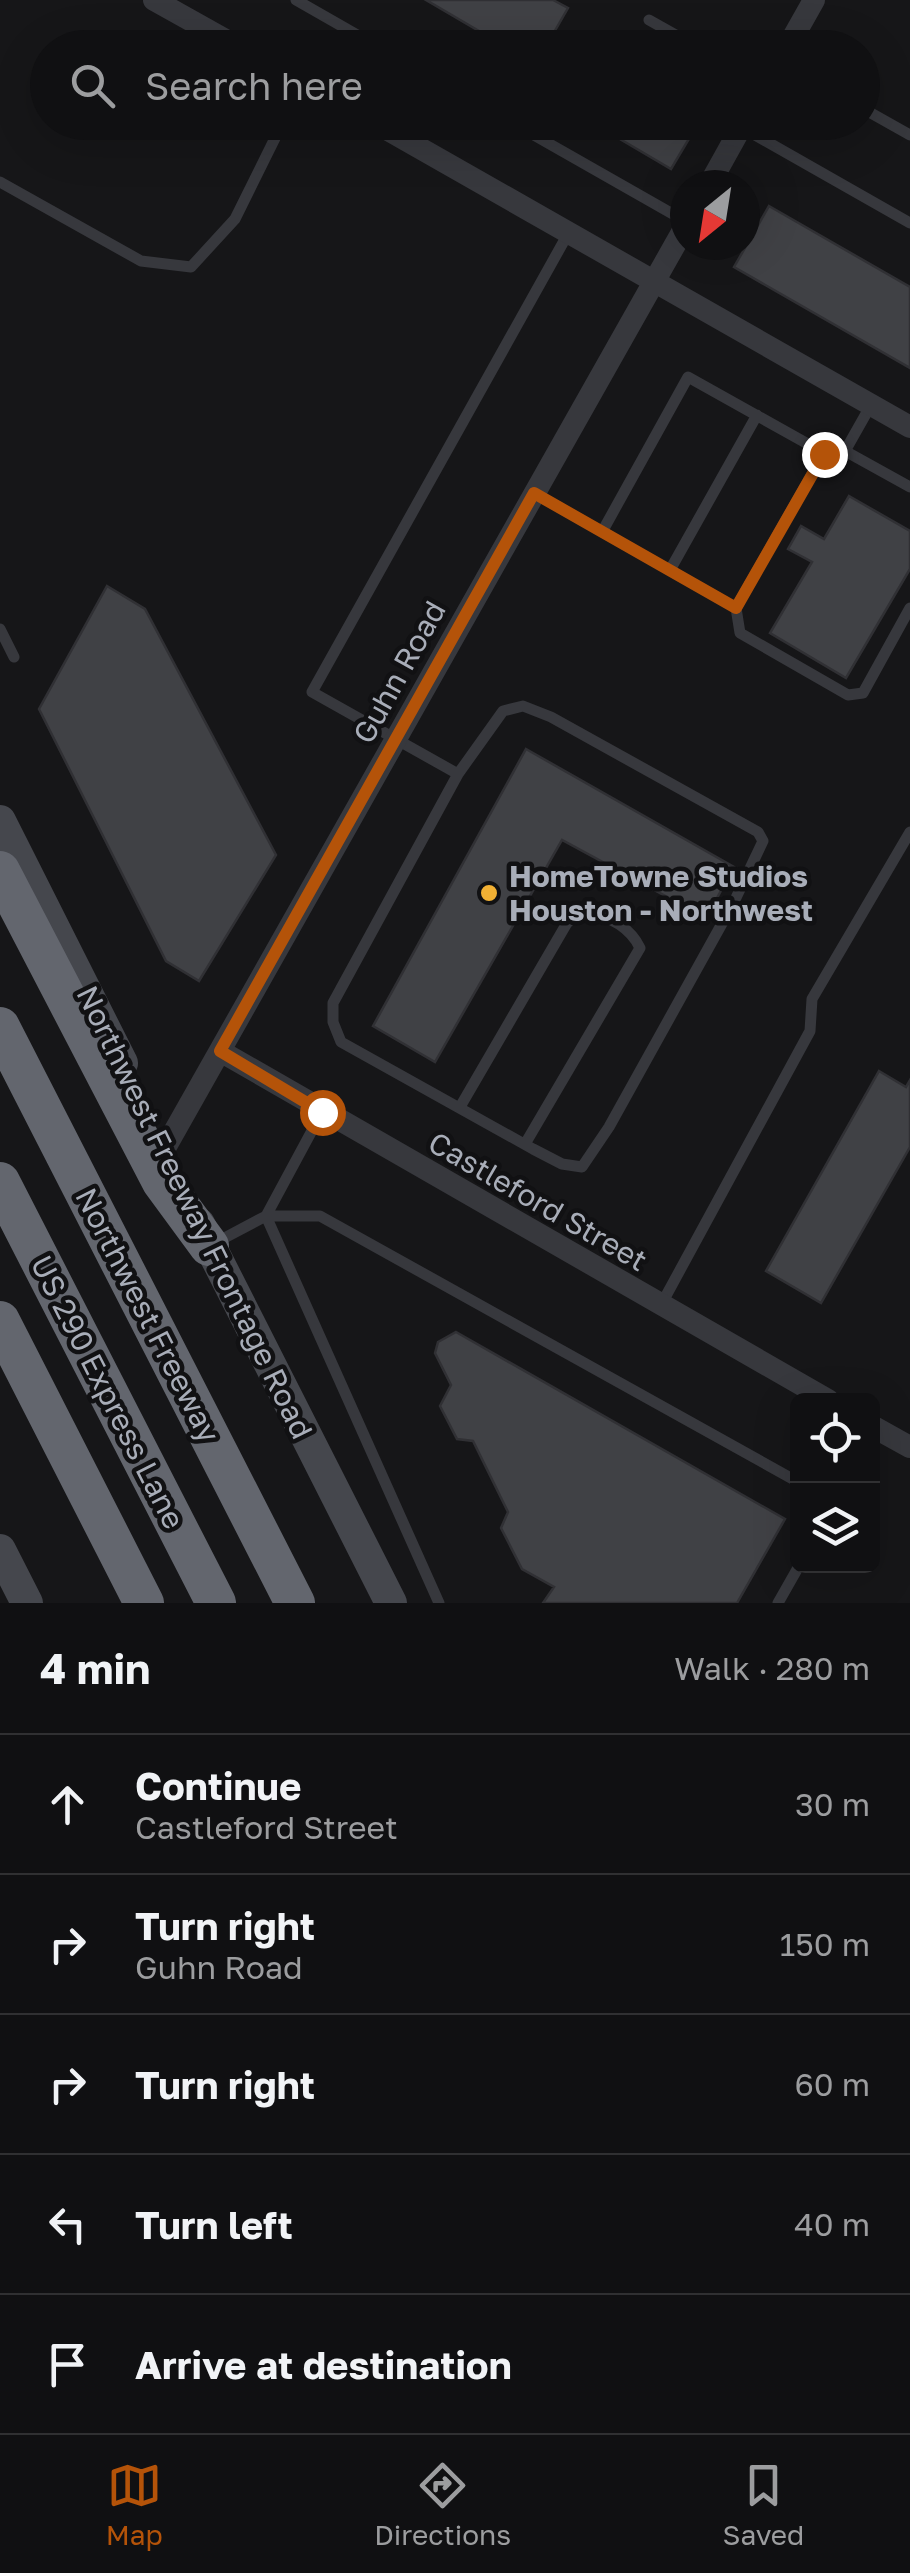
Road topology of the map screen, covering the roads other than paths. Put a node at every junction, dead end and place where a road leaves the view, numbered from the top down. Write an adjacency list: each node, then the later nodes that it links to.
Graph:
1 (154, 0): 6 (street)
2 (296, 0): 4 (lane)
3 (814, 0): 9 (street)
4 (312, 4): 7 (lane)
5 (649, 20): 8 (lane)
6 (208, 30)
7 (352, 30)
8 (667, 30)
9 (797, 30)
10 (880, 118): 11 (lane)
11 (910, 135)
12 (274, 140): 18 (lane)
13 (406, 140): 21 (street)
14 (543, 140): 19 (lane)
15 (734, 140): 17 (street)
16 (769, 140): 20 (lane)
17 (717, 170)
18 (0, 182)
19 (670, 215)
20 (910, 223)
21 (569, 232): 23 (street); 37 (lane)
22 (670, 251): 23 (street, Guhn Road)
23 (654, 280): 24 (street); 30 (street, Guhn Road)
24 (871, 405): 26 (street); 27 (lane)
25 (757, 416): 28 (lane); 31 (lane); 32 (lane)
26 (910, 427)
27 (845, 451): 28 (lane); 29 (lane)
28 (824, 454): 33 (lane)
29 (910, 487)
30 (534, 493): 31 (lane); 37 (street, Guhn Road)
31 (602, 532): 32 (lane)
32 (670, 570): 33 (lane)
33 (736, 608): 34 (lane)
34 (910, 608)
35 (0, 628): 36 (lane)
36 (14, 657)
37 (396, 737): 38 (lane); 43 (street, Guhn Road)
38 (458, 774): 44 (lane); 46 (lane)
39 (0, 822): 47 (main road, Northwest Freeway Frontage Road)
40 (910, 832): 51 (lane)
41 (0, 871): 50 (highway)
42 (0, 1027): 62 (highway, Northwest Freeway)
43 (220, 1051): 45 (street, Castleford Street); 47 (street, Guhn Road)
44 (460, 1108): 46 (lane); 46 (lane)
45 (322, 1112): 49 (lane); 51 (street, Castleford Street)
46 (525, 1144)
47 (165, 1148): 50 (main road, Northwest Freeway Frontage Road)
48 (0, 1182): 61 (highway, US 290 Express Lane)
49 (266, 1216): 50 (lane); 56 (lane); 64 (lane)
50 (209, 1246): 63 (main road, Northwest Freeway Frontage Road)
51 (661, 1305): 53 (street, Castleford Street)
52 (0, 1321): 60 (highway)
53 (816, 1393)
54 (880, 1432): 55 (street)
55 (910, 1447)
56 (790, 1478)
57 (0, 1550): 59 (main road)
58 (795, 1573): 65 (lane)
59 (28, 1603)
60 (144, 1603)
61 (216, 1603)
62 (295, 1603)
63 (391, 1603)
64 (439, 1603)
65 (778, 1603)

